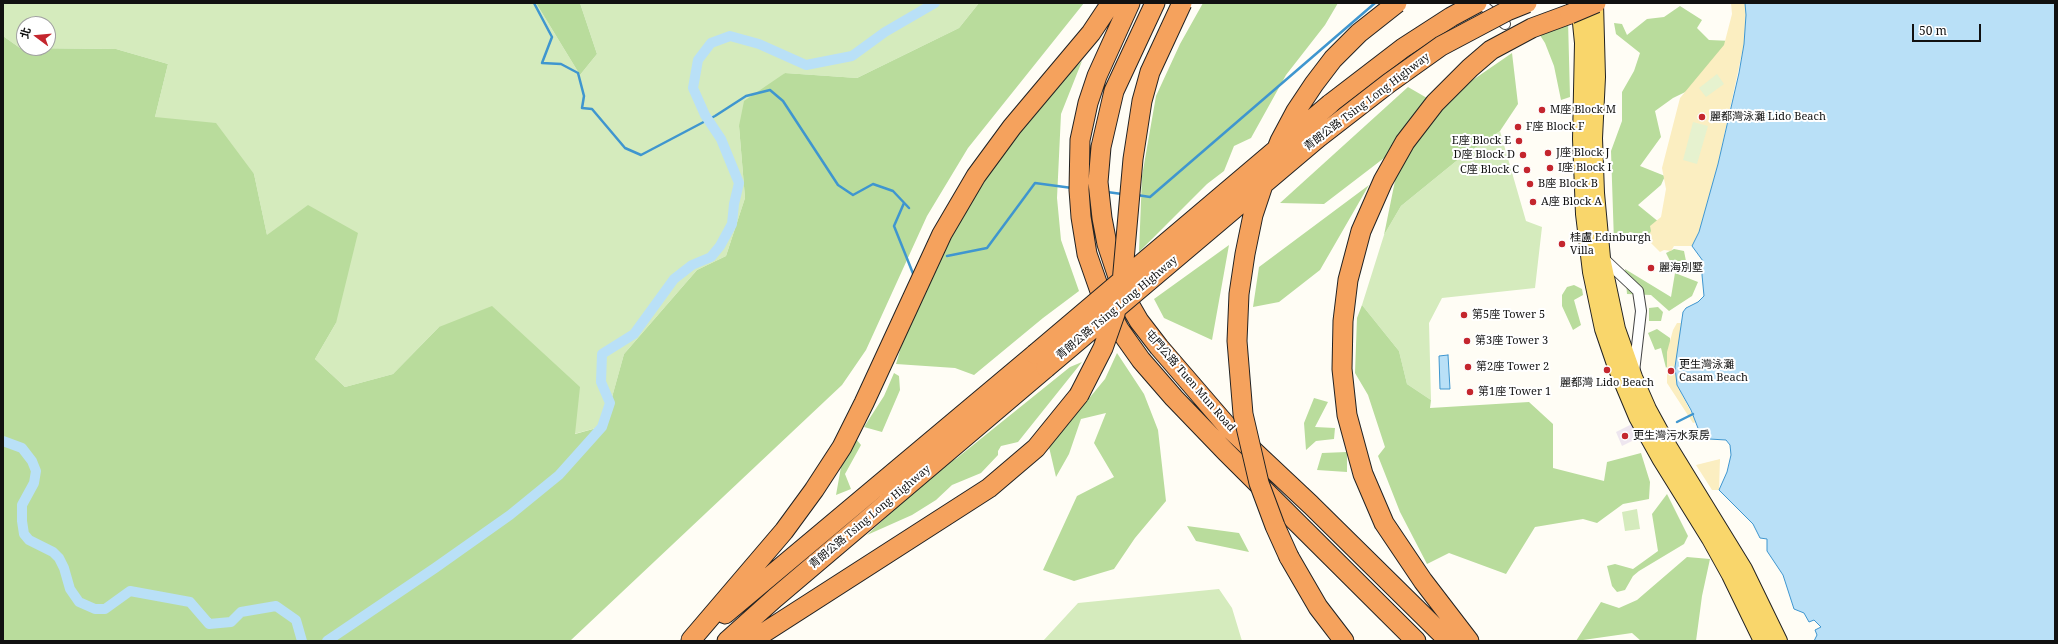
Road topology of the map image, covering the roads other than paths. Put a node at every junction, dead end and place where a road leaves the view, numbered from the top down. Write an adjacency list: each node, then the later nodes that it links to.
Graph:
1 (1111, 3): 15 (highway)
2 (1130, 3): 19 (highway, 屯門公路 Tuen Mun Road)
3 (1155, 3): 20 (highway, 屯門公路 Tuen Mun Road, bridge)
4 (1182, 3): 17 (highway, bridge)
5 (1397, 3): 18 (highway, bridge)
6 (1479, 3): 10 (street); 12 (highway, 青朗公路 Tsing Long Highway, bridge)
7 (1527, 3): 12 (highway, 青朗公路 Tsing Long Highway, bridge)
8 (1580, 3): 14 (main road)
9 (1595, 3): 11 (main road); 21 (highway, bridge)
10 (1505, 24)
11 (1602, 258): 13 (main road); 13 (street)
12 (1041, 361): 15 (highway, 青朗公路 Tsing Long Highway); 16 (highway, 青朗公路 Tsing Long Highway)
13 (1634, 377): 22 (main road)
14 (1758, 637)
15 (690, 640)
16 (728, 641)
17 (752, 641)
18 (1344, 641)
19 (1416, 641)
20 (1449, 641)
21 (1469, 641)
22 (1779, 641)

